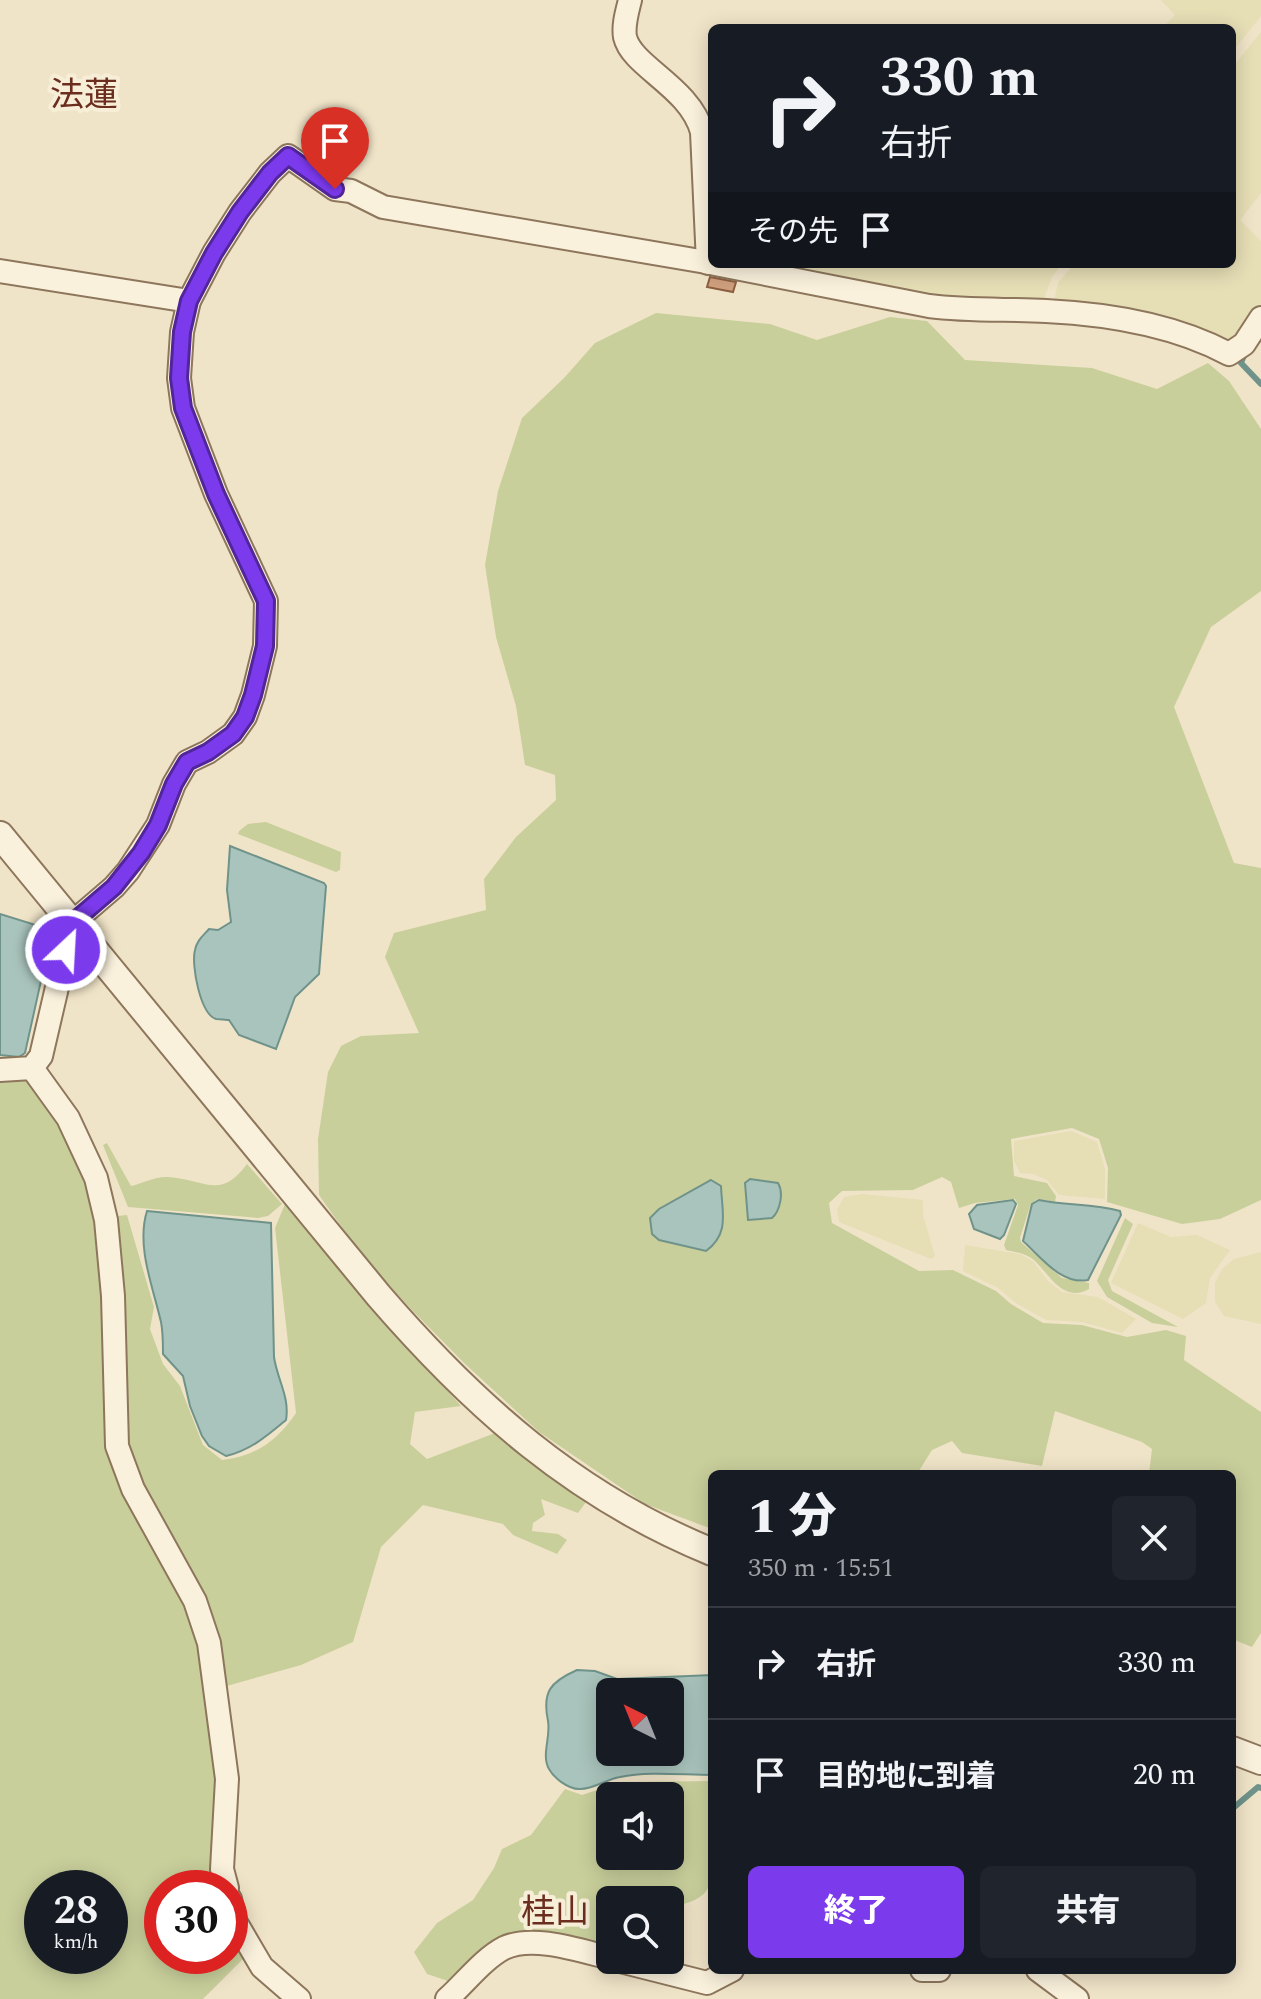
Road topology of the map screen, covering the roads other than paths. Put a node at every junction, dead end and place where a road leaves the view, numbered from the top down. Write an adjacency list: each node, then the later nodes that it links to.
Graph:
1 (630, 0): 2 (street)
2 (708, 211)
3 (708, 262): 6 (street)
4 (737, 268): 7 (street)
5 (0, 271): 6 (street)
6 (189, 301): 9 (street)
7 (1261, 318)
8 (0, 835): 9 (street)
9 (72, 923): 10 (street); 12 (street)
10 (32, 1068): 11 (street); 15 (street)
11 (0, 1070)
12 (708, 1550)
13 (1236, 1752): 14 (street)
14 (1261, 1761)
15 (222, 1870)
16 (248, 1943): 21 (street)
17 (596, 1955): 22 (street)
18 (671, 1974): 19 (street)
19 (724, 1974)
20 (1043, 1974): 23 (street)
21 (299, 1999)
22 (447, 1999)
23 (1077, 1999)

